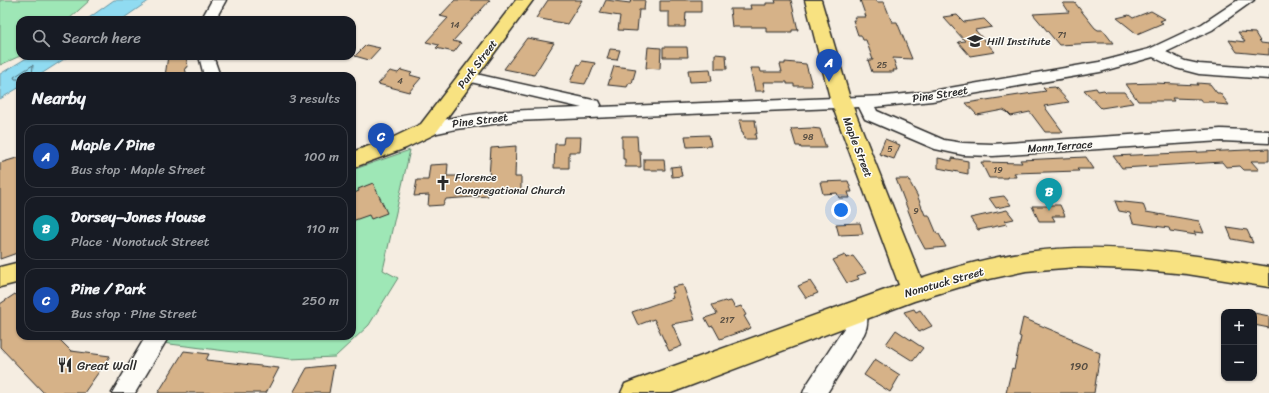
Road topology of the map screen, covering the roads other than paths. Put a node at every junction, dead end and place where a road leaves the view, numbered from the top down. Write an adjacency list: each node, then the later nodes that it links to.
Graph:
1 (219, 0): 5 (street)
2 (525, 0): 10 (main road, Park Street)
3 (813, 0): 12 (main road, Maple Street)
4 (1247, 0): 6 (street, Pine Street)
5 (210, 16)
6 (1154, 52): 9 (street); 13 (street, Pine Street)
7 (207, 60): 8 (street)
8 (211, 72)
9 (1265, 73): 11 (street)
10 (467, 77): 14 (street, Pine Street); 15 (main road, Park Street)
11 (1269, 86)
12 (841, 102): 13 (street, Pine Street); 14 (street, Pine Street); 18 (main road, Maple Street)
13 (865, 102): 16 (street, Mann Terrace)
14 (615, 111): 15 (street, Pine Street)
15 (428, 129): 17 (main road, Pine Street)
16 (1269, 137)
17 (356, 159)
18 (900, 254): 22 (main road); 23 (main road, Maple Street)
19 (16, 273): 20 (main road)
20 (0, 277)
21 (1269, 277): 22 (main road, Nonotuck Street)
22 (943, 282): 23 (main road, Nonotuck Street)
23 (913, 290): 24 (main road, Nonotuck Street)
24 (856, 311): 27 (main road, Nonotuck Street); 28 (street)
25 (156, 340): 26 (street)
26 (123, 393)
27 (635, 393)
28 (814, 393)

